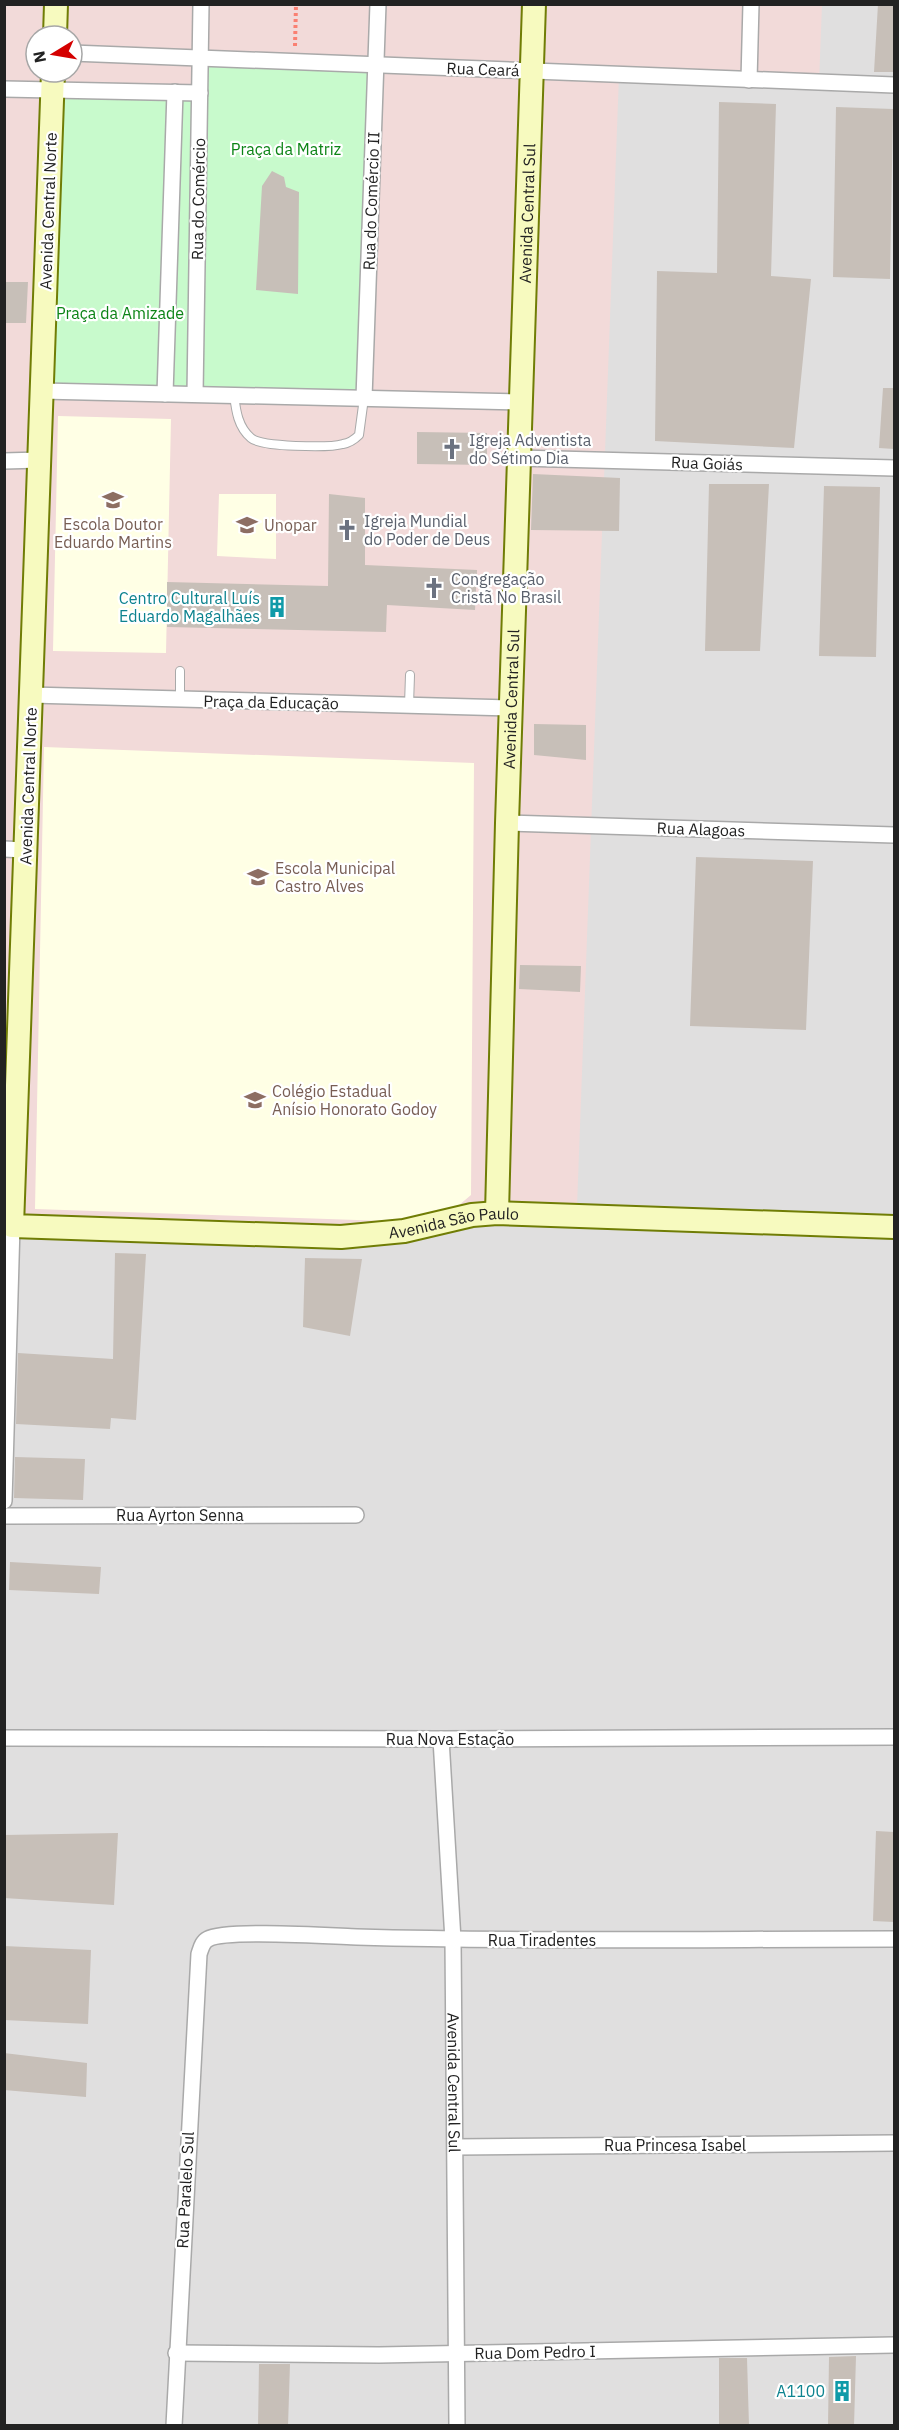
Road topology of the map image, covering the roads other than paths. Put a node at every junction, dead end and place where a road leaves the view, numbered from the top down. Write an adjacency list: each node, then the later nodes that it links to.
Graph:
1 (56, 4): 6 (main road)
2 (201, 4): 8 (street, Rua do Comércio)
3 (378, 4): 9 (street, Rua do Comércio II)
4 (534, 4): 10 (main road, Avenida Central Sul)
5 (751, 4): 11 (street)
6 (55, 24)
7 (84, 53): 8 (street, Rua Ceará)
8 (200, 58): 9 (street, Rua Ceará); 18 (street, Rua do Comércio)
9 (375, 65): 10 (street, Rua Ceará); 23 (street, Rua do Comércio II)
10 (532, 71): 11 (street, Rua Ceará); 24 (main road, Avenida Central Sul)
11 (749, 80): 15 (street, Rua Ceará)
12 (31, 84): 16 (street)
13 (52, 84): 19 (main road, Avenida Central Norte)
14 (84, 84): 17 (street)
15 (894, 86)
16 (4, 88)
17 (175, 92): 18 (street); 20 (street, Rua do Comércio)
18 (200, 93): 21 (street, Rua do Comércio)
19 (42, 392): 20 (street); 26 (main road, Avenida Central Norte)
20 (165, 394): 21 (street)
21 (195, 394): 22 (street)
22 (234, 395): 23 (street); 23 (lane)
23 (364, 398): 24 (street)
24 (521, 402): 25 (main road, Avenida Central Sul)
25 (519, 458): 28 (street, Rua Goiás); 34 (main road, Avenida Central Sul)
26 (39, 460): 27 (street); 31 (main road, Avenida Central Norte)
27 (4, 461)
28 (894, 468)
29 (180, 671): 32 (lane)
30 (410, 675): 33 (lane)
31 (31, 695): 32 (street, Praça da Educação); 37 (main road, Avenida Central Norte)
32 (180, 699): 33 (street, Praça da Educação)
33 (409, 705): 34 (street, Praça da Educação)
34 (511, 708): 35 (main road, Avenida Central Sul)
35 (507, 823): 36 (street, Rua Alagoas); 38 (main road, Avenida Central Sul)
36 (894, 836)
37 (15, 849): 39 (main road, Avenida Central Norte)
38 (497, 1214): 39 (main road, Avenida São Paulo); 40 (main road, Avenida São Paulo)
39 (8, 1222): 41 (street, Avenida Central Norte)
40 (894, 1227)
41 (4, 1501)
42 (356, 1515): 43 (street, Rua Ayrton Senna)
43 (4, 1516)
44 (894, 1737): 46 (street, Rua Nova Estação)
45 (4, 1738): 46 (street, Rua Nova Estação)
46 (441, 1739): 48 (street, Avenida Central Sul)
47 (894, 1939): 48 (street, Rua Tiradentes)
48 (453, 1940): 49 (street, Rua Tiradentes); 51 (street, Avenida Central Sul)
49 (199, 1954): 54 (street, Rua Paralelo Sul)
50 (894, 2143): 51 (street, Rua Princesa Isabel)
51 (456, 2146): 53 (street, Avenida Central Sul)
52 (894, 2345): 53 (street, Rua Dom Pedro I)
53 (458, 2353): 54 (street, Rua Dom Pedro I); 56 (street, Avenida Central Sul)
54 (176, 2354): 55 (street, Rua Paralelo Sul)
55 (174, 2426)
56 (457, 2426)

